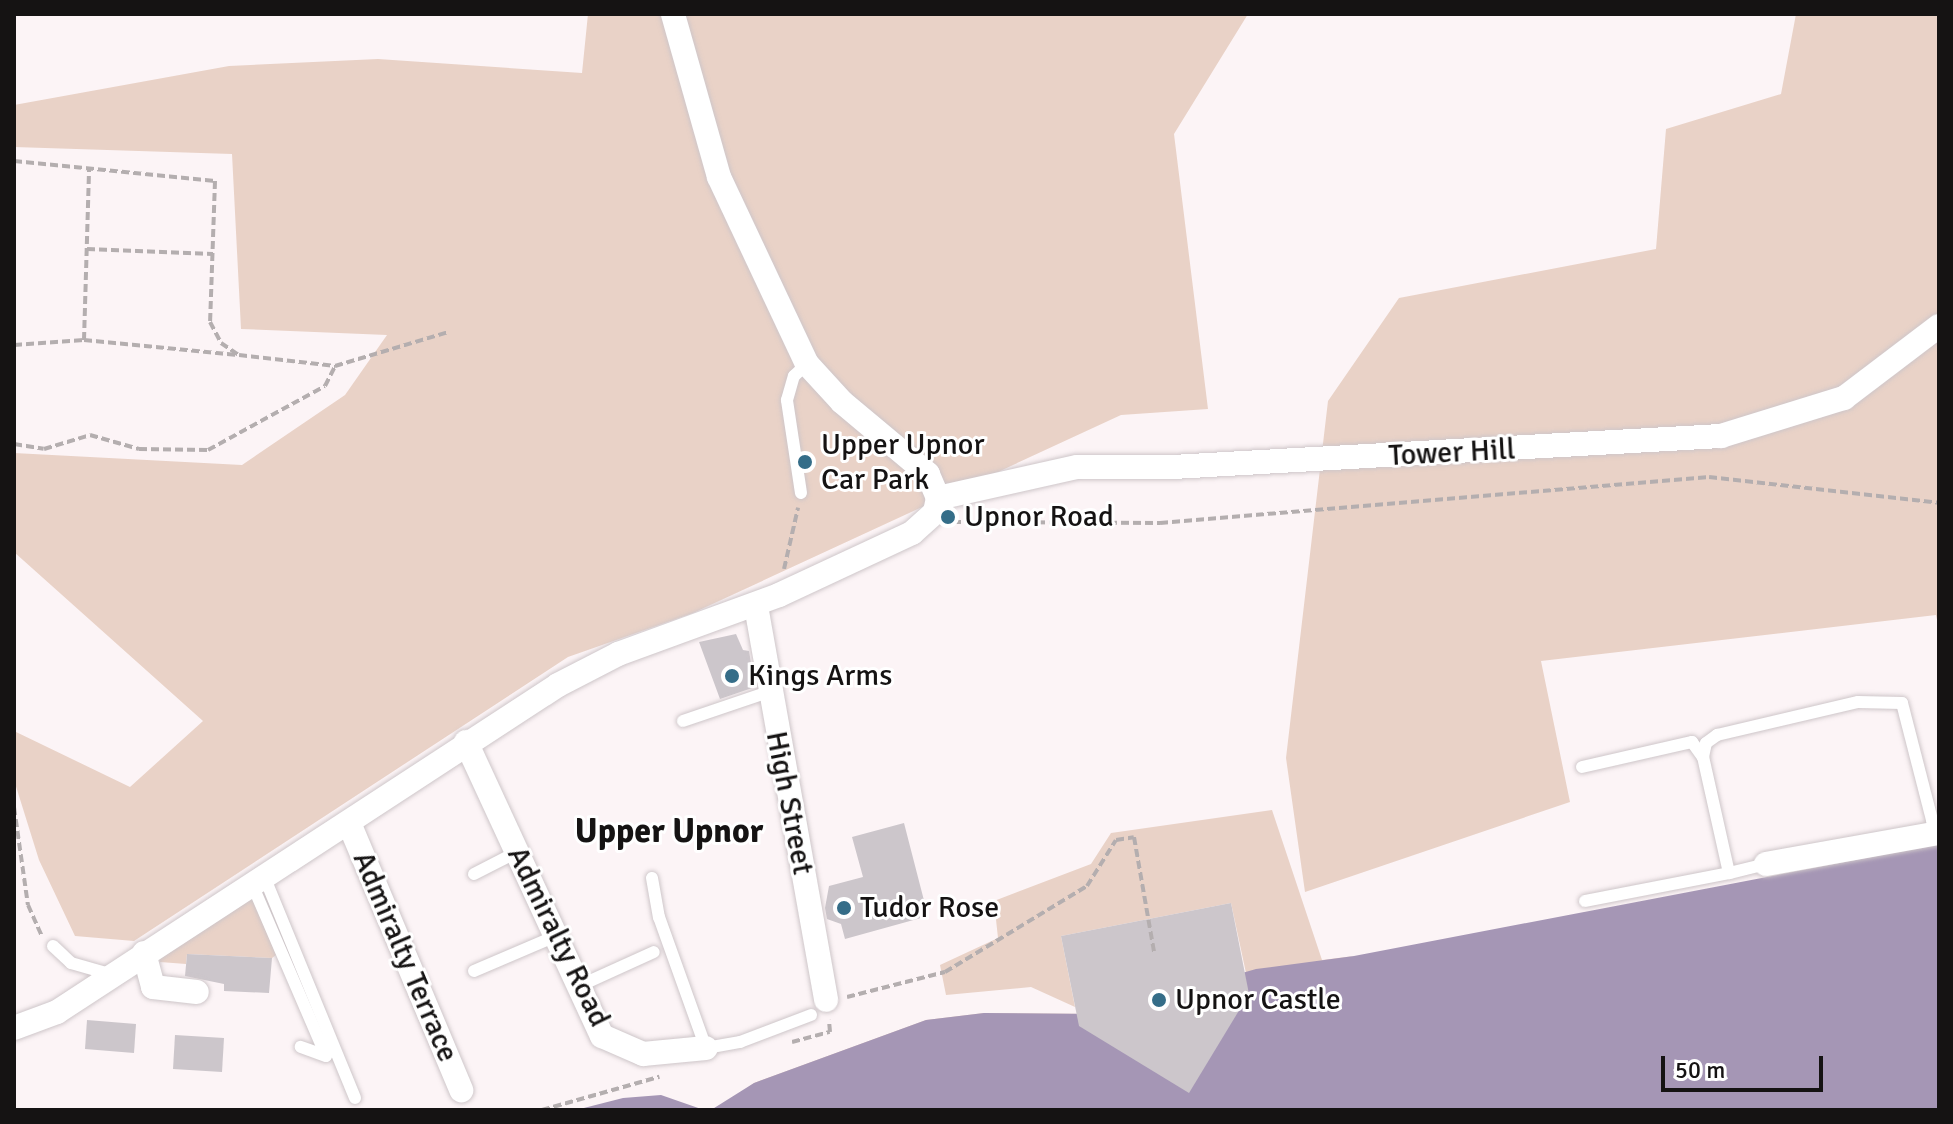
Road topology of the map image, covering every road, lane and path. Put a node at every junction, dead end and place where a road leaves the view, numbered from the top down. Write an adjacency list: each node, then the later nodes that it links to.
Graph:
1 (673, 14): 11 (street)
2 (14, 161): 3 (path)
3 (89, 168): 4 (path); 5 (path)
4 (87, 249): 5 (path); 8 (path)
5 (213, 254): 10 (path)
6 (1939, 326): 15 (street, Tower Hill)
7 (448, 332): 12 (path)
8 (84, 340): 9 (path); 10 (path)
9 (14, 345)
10 (239, 355): 12 (path)
11 (807, 364): 14 (lane); 15 (street)
12 (335, 366): 13 (path)
13 (14, 444)
14 (801, 493): 18 (path)
15 (938, 498): 17 (street)
16 (1939, 503): 17 (path)
17 (924, 522): 18 (street)
18 (779, 595): 19 (street)
19 (756, 606): 20 (street, High Street); 22 (street)
20 (768, 692): 21 (lane); 44 (street, High Street)
21 (683, 721)
22 (466, 742): 26 (street); 28 (street, Admiralty Road)
23 (1703, 757): 24 (lane); 27 (lane); 30 (lane)
24 (1582, 767)
25 (14, 807): 36 (path)
26 (349, 823): 33 (street); 48 (street, Admiralty Terrace)
27 (1939, 831): 29 (street)
28 (517, 852): 31 (lane); 35 (street, Admiralty Road)
29 (1766, 864): 30 (lane)
30 (1729, 873): 34 (lane)
31 (474, 874)
32 (652, 878): 47 (lane)
33 (258, 880): 39 (street); 46 (lane); 49 (lane)
34 (1585, 901)
35 (556, 936): 40 (lane); 42 (street, Admiralty Road)
36 (53, 946): 41 (lane)
37 (654, 952): 42 (lane)
38 (1154, 952): 44 (path)
39 (144, 953): 41 (street); 43 (street)
40 (474, 971)
41 (110, 974): 45 (street)
42 (579, 986): 47 (street, Admiralty Road)
43 (197, 992)
44 (819, 1008): 47 (lane)
45 (14, 1028)
46 (301, 1047)
47 (706, 1048)
48 (461, 1090)
49 (355, 1098)

